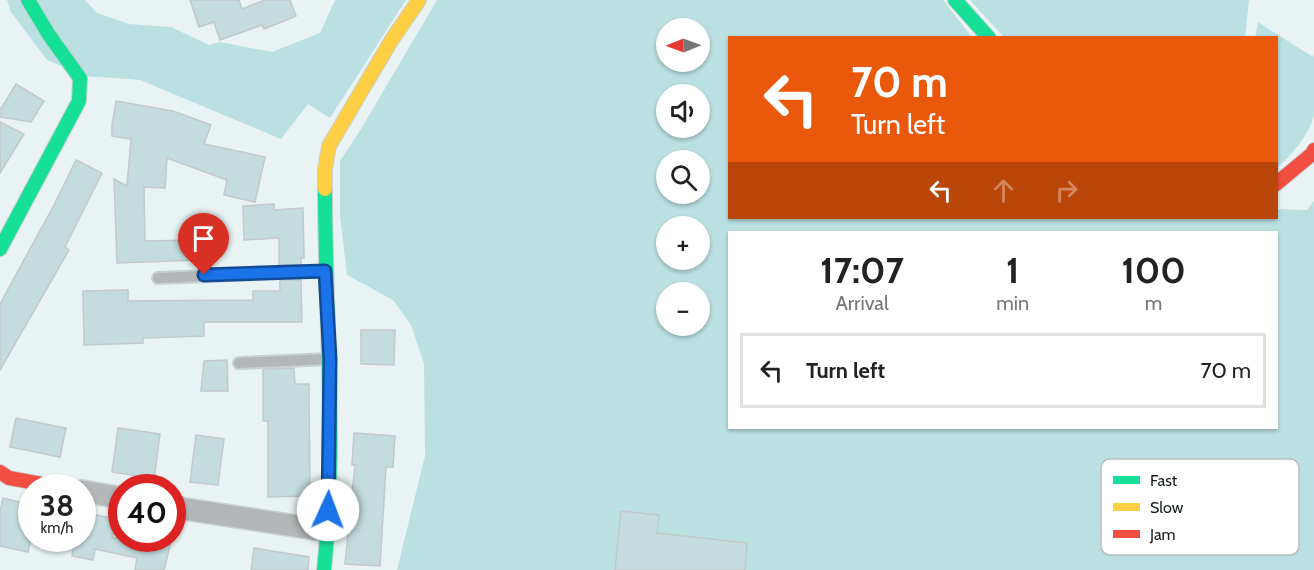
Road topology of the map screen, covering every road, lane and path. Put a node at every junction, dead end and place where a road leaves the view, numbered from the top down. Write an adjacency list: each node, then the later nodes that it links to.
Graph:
1 (28, 0): 7 (street)
2 (419, 0): 8 (street)
3 (955, 0): 4 (street)
4 (987, 36)
5 (1314, 150): 6 (street)
6 (1278, 182)
7 (0, 249)
8 (325, 271): 9 (lane); 10 (street)
9 (158, 278)
10 (330, 359): 11 (lane); 15 (street)
11 (239, 363)
12 (0, 472): 13 (street)
13 (18, 480)
14 (186, 509): 15 (street)
15 (328, 531): 16 (street)
16 (324, 570)

